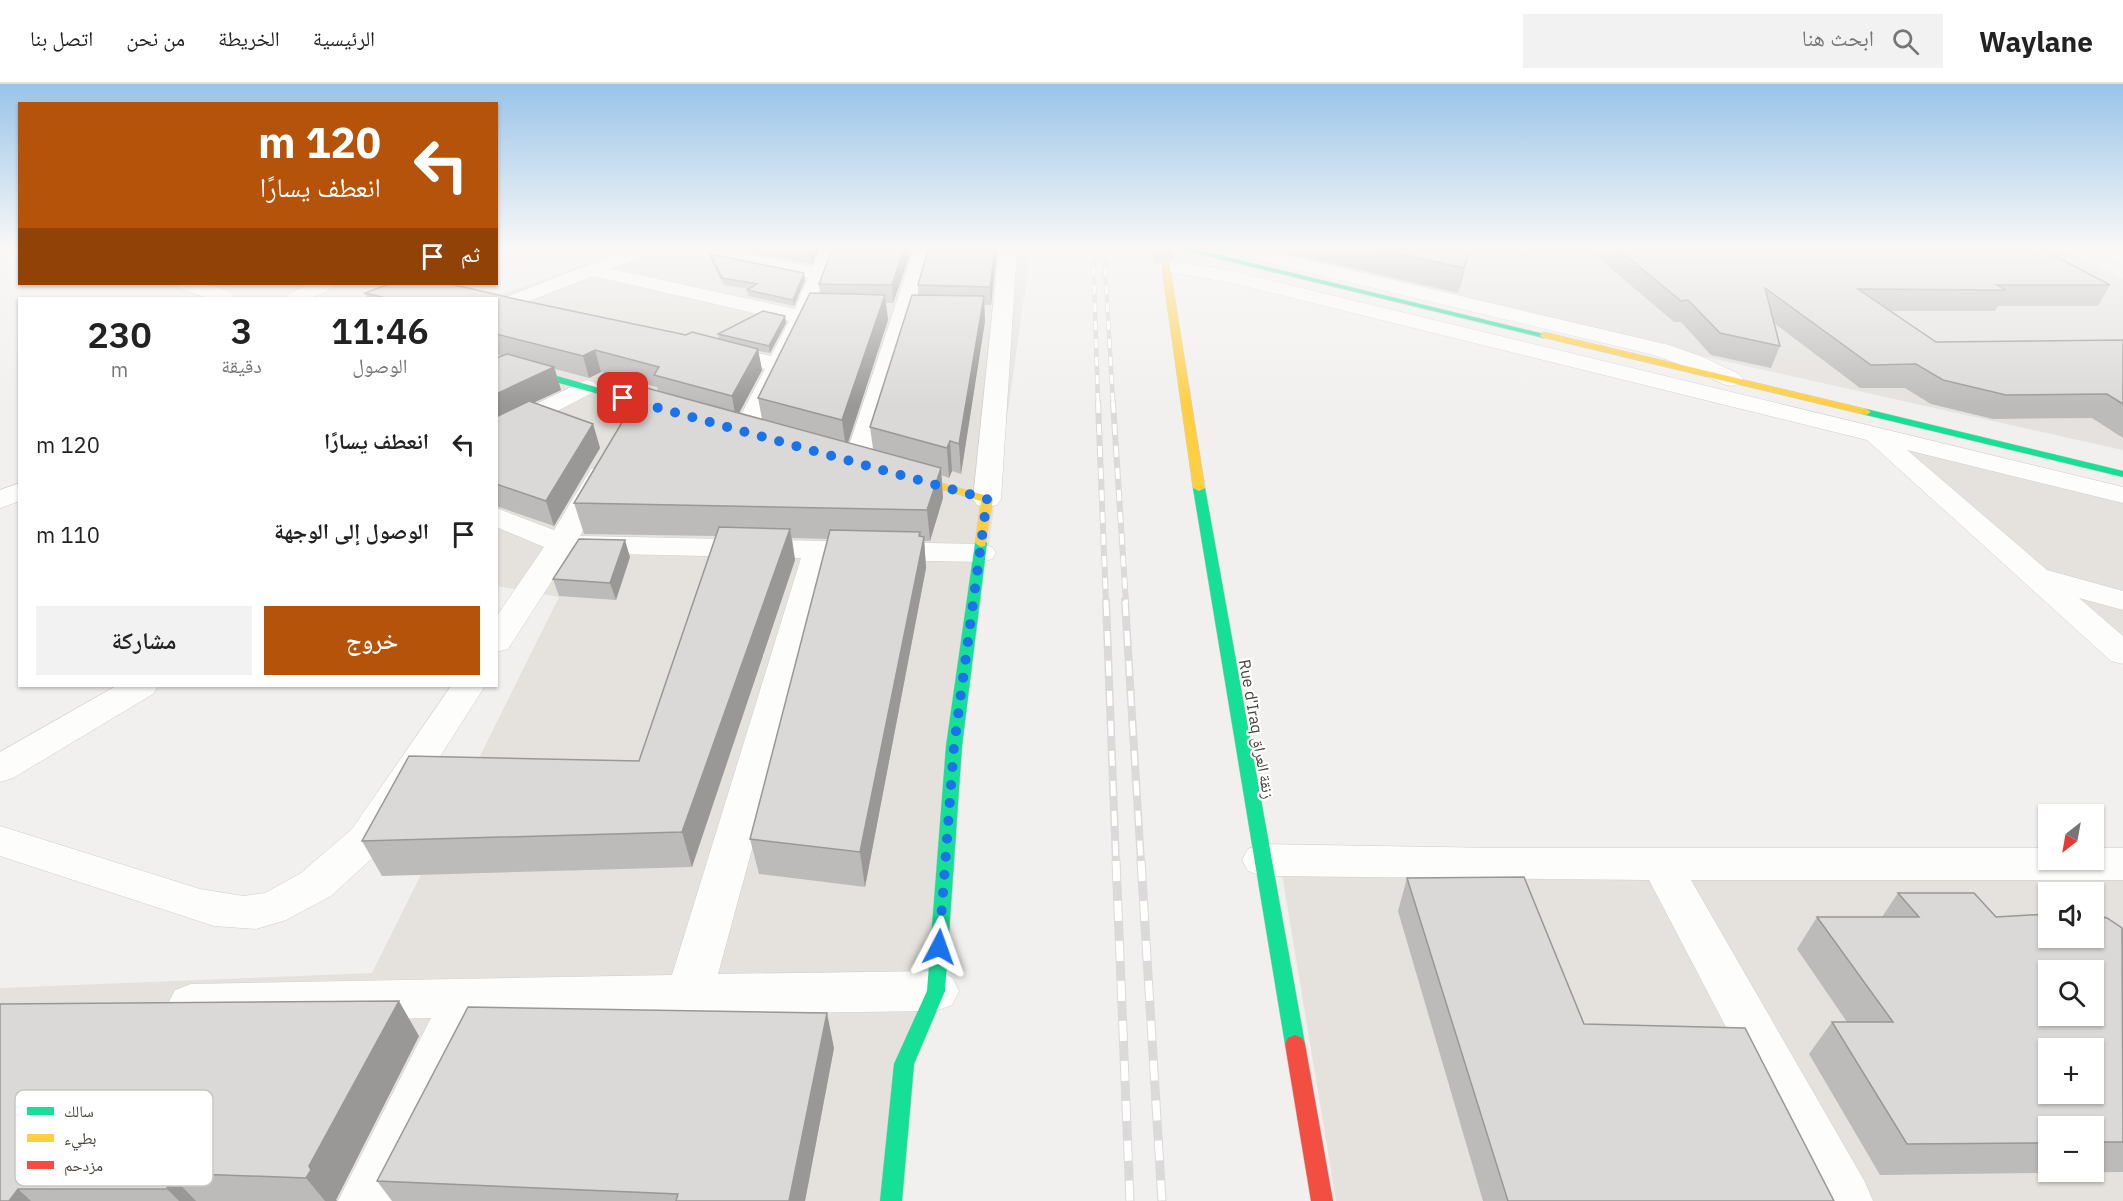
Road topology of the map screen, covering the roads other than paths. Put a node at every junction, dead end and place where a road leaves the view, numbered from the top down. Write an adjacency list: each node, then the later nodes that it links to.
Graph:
1 (515, 301): 11 (street)
2 (522, 301): 12 (street)
3 (741, 301): 14 (street)
4 (808, 301): 14 (street)
5 (908, 301): 25 (street)
6 (997, 301): 30 (street)
7 (1171, 301): 44 (street, Rue d'Iraq زنقة العراق)
8 (1330, 301): 23 (street)
9 (1400, 301): 18 (street)
10 (1456, 301): 18 (street)
11 (498, 307)
12 (552, 309)
13 (827, 311): 14 (street)
14 (803, 314): 16 (street)
15 (699, 345): 16 (street)
16 (778, 365): 21 (street)
17 (502, 367): 19 (street)
18 (1731, 380): 27 (street)
19 (586, 387): 20 (street); 22 (street)
20 (693, 417)
21 (745, 432)
22 (498, 433)
23 (1875, 435): 29 (street); 36 (street)
24 (612, 453): 33 (street)
25 (857, 461)
26 (890, 471): 30 (street)
27 (2123, 474)
28 (18, 491): 31 (street)
29 (2123, 495)
30 (987, 499): 35 (street)
31 (0, 500)
32 (498, 517): 33 (street)
33 (561, 544): 34 (street); 38 (street)
34 (819, 549): 35 (street); 48 (street)
35 (981, 553): 47 (street)
36 (2035, 576): 37 (street); 39 (street)
37 (2123, 601)
38 (498, 639)
39 (2123, 654)
40 (139, 687): 42 (street)
41 (467, 687): 43 (street)
42 (0, 769)
43 (0, 841)
44 (1262, 860): 45 (street); 53 (street, Rue d'Iraq زنقة العراق)
45 (1661, 864): 46 (street); 54 (street)
46 (2123, 864)
47 (936, 992): 48 (street); 52 (street)
48 (689, 995): 49 (street)
49 (465, 997): 50 (street); 51 (street)
50 (155, 1005)
51 (365, 1201)
52 (891, 1201)
53 (1322, 1201)
54 (1846, 1201)

